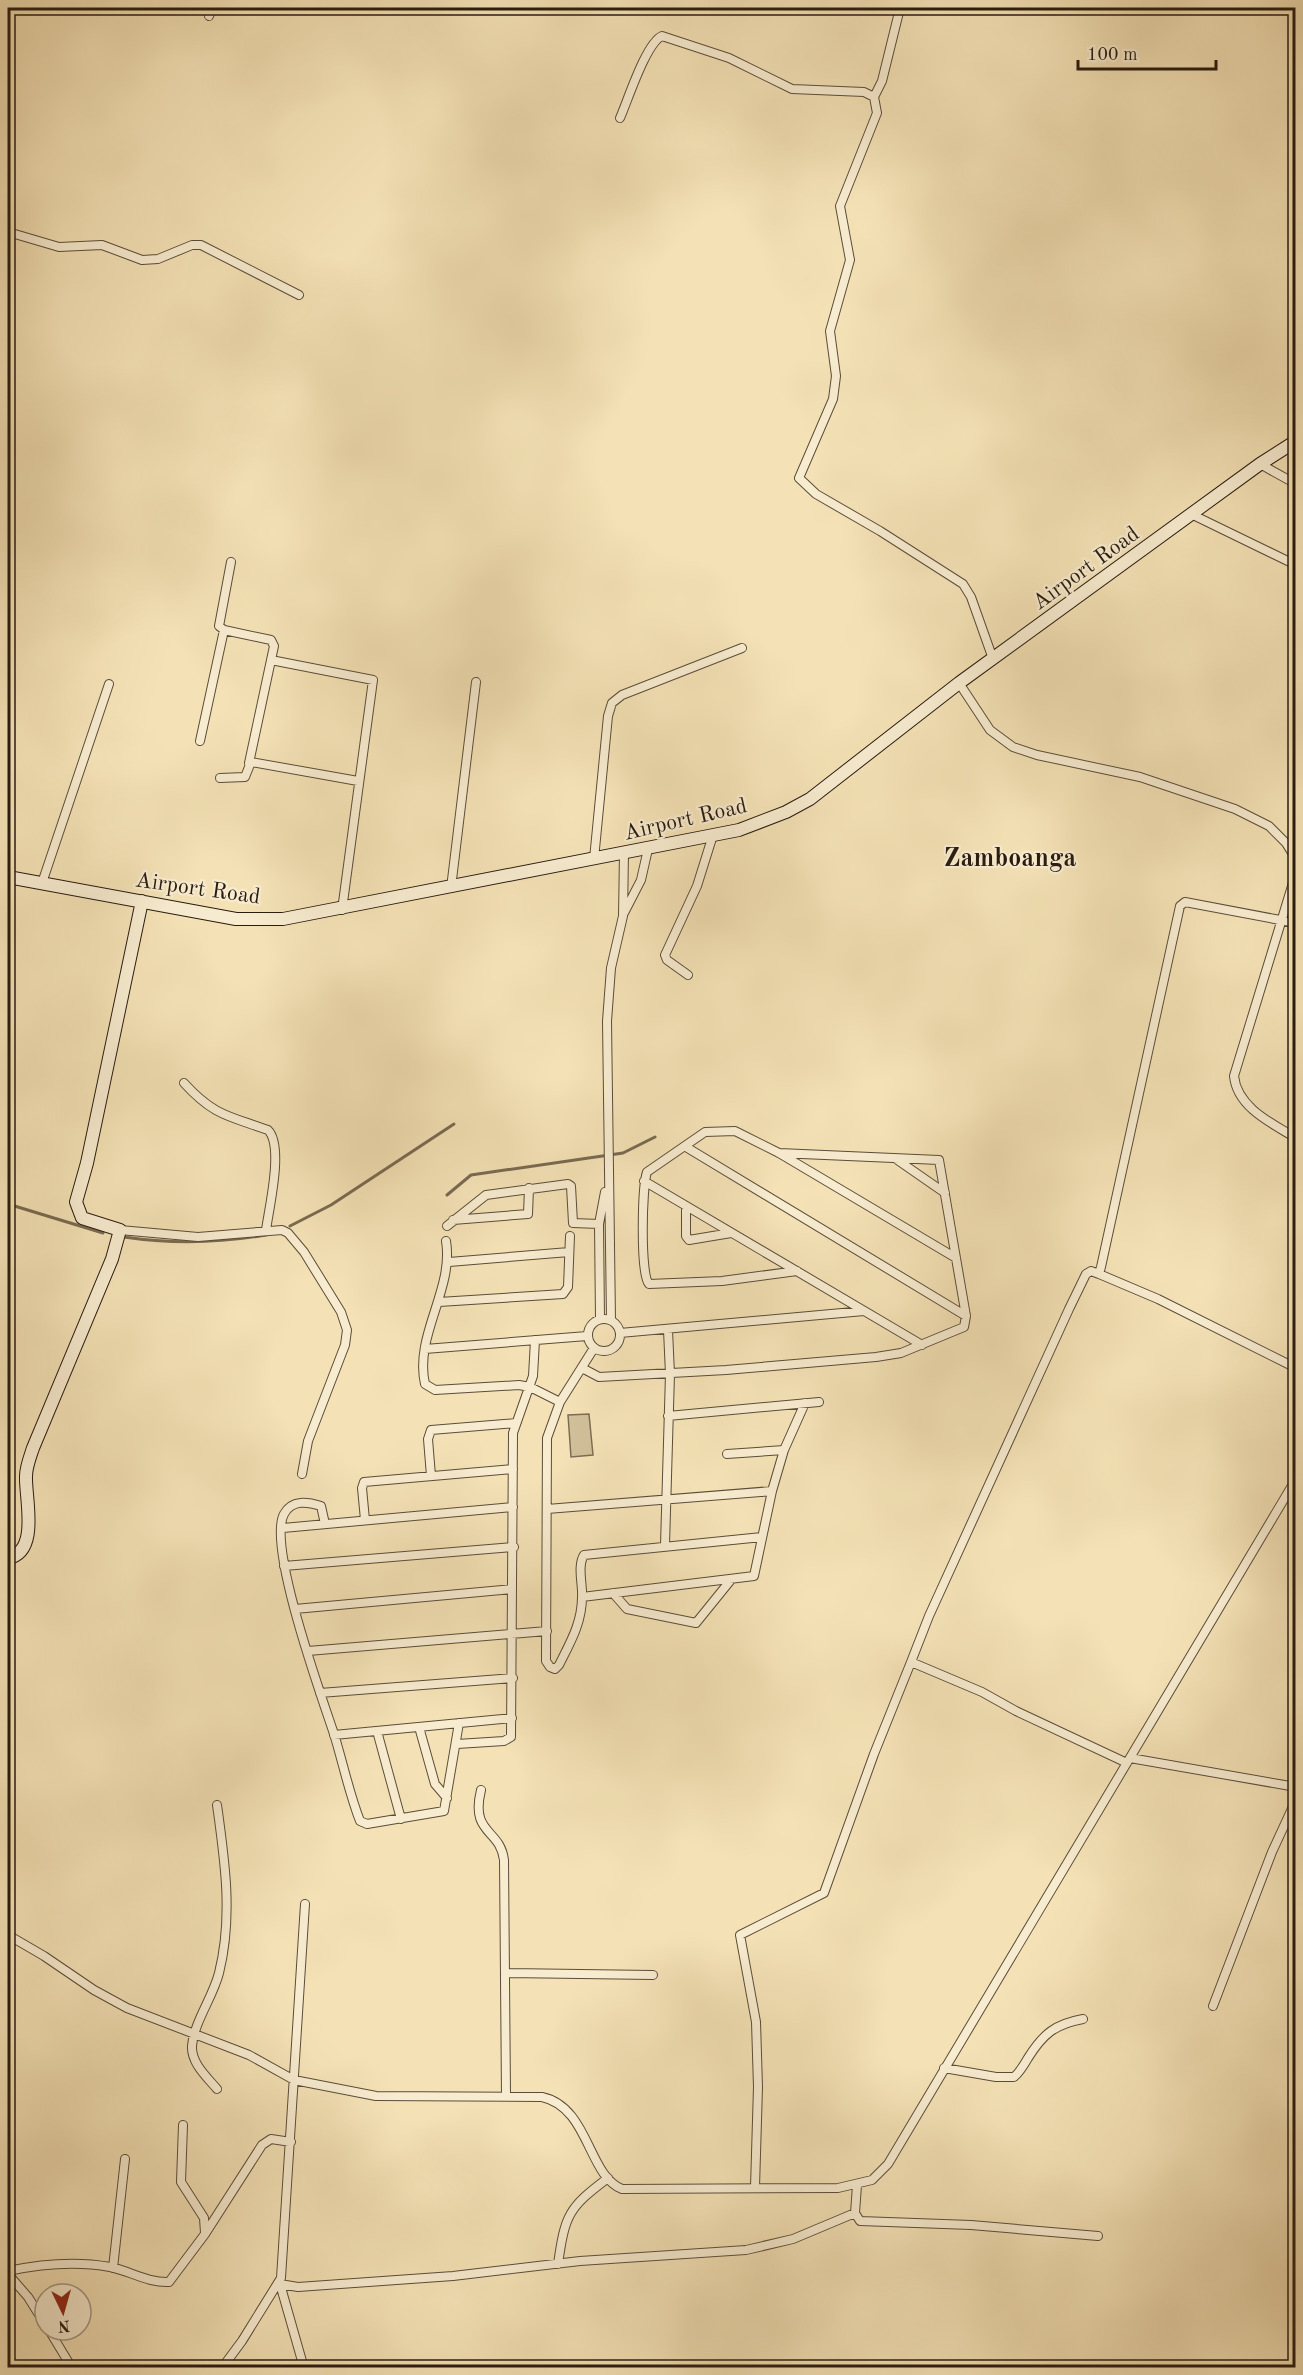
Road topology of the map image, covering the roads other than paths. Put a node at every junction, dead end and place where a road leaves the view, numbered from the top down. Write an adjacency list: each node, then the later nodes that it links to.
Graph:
1 (900, 8): 2 (street)
2 (874, 97): 3 (street); 14 (street)
3 (620, 118)
4 (8, 232): 5 (street)
5 (299, 296)
6 (1296, 441): 7 (main road, Airport Road)
7 (1260, 465): 8 (street); 9 (main road, Airport Road)
8 (1296, 484)
9 (1193, 515): 11 (street); 14 (main road, Airport Road)
10 (231, 562): 12 (street)
11 (1296, 565)
12 (224, 630): 15 (street); 19 (street)
13 (742, 648): 26 (street)
14 (993, 659): 17 (main road, Airport Road)
15 (271, 660): 20 (street); 22 (street)
16 (476, 682): 31 (street)
17 (959, 683): 23 (main road, Airport Road); 27 (street)
18 (109, 684): 30 (street)
19 (200, 741)
20 (249, 763): 21 (street); 22 (street)
21 (220, 778)
22 (358, 781): 33 (street)
23 (714, 836): 24 (main road, Airport Road); 37 (street)
24 (648, 849): 25 (main road, Airport Road); 34 (street)
25 (624, 853): 26 (main road, Airport Road); 34 (street)
26 (594, 859): 31 (main road, Airport Road)
27 (1296, 859)
28 (1295, 874): 35 (street)
29 (8, 877): 30 (main road, Airport Road)
30 (42, 883): 32 (main road, Airport Road)
31 (451, 888): 33 (main road, Airport Road)
32 (142, 901): 33 (main road, Airport Road); 49 (main road)
33 (342, 910)
34 (623, 916): 44 (street)
35 (1283, 920): 36 (street); 39 (street); 60 (street)
36 (1296, 923)
37 (688, 975)
38 (184, 1083): 50 (street)
39 (1296, 1138)
40 (686, 1147): 41 (street); 43 (street); 63 (street)
41 (779, 1153): 42 (street); 55 (street)
42 (896, 1159): 46 (street); 46 (street)
43 (644, 1181): 47 (street); 59 (street)
44 (608, 1186): 48 (street); 58 (street)
45 (529, 1188): 45 (street); 48 (street)
46 (945, 1193): 55 (street)
47 (686, 1206): 51 (street); 51 (street)
48 (599, 1224): 57 (street)
49 (120, 1230): 50 (street); 98 (main road)
50 (266, 1230): 85 (street)
51 (731, 1233): 59 (street)
52 (570, 1236): 54 (street)
53 (446, 1241): 56 (street)
54 (569, 1252): 56 (street); 61 (street)
55 (956, 1258): 63 (street)
56 (449, 1262): 61 (street)
57 (599, 1270): 58 (street); 64 (street)
58 (609, 1270): 65 (street)
59 (797, 1271): 62 (street)
60 (1099, 1274): 74 (street); 108 (street)
61 (439, 1302): 72 (street)
62 (865, 1311): 66 (street); 70 (street)
63 (966, 1316): 70 (street)
64 (600, 1319): 65 (street); 68 (street)
65 (611, 1320): 67 (street)
66 (668, 1330): 67 (street); 75 (street)
67 (620, 1333): 71 (street)
68 (588, 1336): 69 (street); 71 (street)
69 (535, 1340): 72 (street); 76 (street)
70 (922, 1345): 75 (street)
71 (594, 1348): 73 (street)
72 (424, 1349): 76 (street)
73 (582, 1368): 75 (street); 77 (street)
74 (1296, 1368)
75 (670, 1374): 80 (street)
76 (530, 1387): 77 (street); 81 (street)
77 (560, 1402): 91 (street)
78 (819, 1402): 79 (street)
79 (805, 1403): 80 (street); 82 (street)
80 (668, 1416): 89 (street)
81 (516, 1423): 84 (street); 86 (street)
82 (784, 1450): 83 (street); 88 (street)
83 (727, 1454)
84 (513, 1469): 86 (street); 90 (street)
85 (302, 1474)
86 (431, 1476): 92 (street)
87 (1296, 1479): 117 (street)
88 (772, 1491): 89 (street); 95 (street)
89 (666, 1500): 91 (street); 96 (street)
90 (513, 1507): 92 (street); 97 (street)
91 (547, 1509): 105 (street)
92 (365, 1520): 93 (street)
93 (325, 1524): 94 (street); 94 (street)
94 (282, 1527): 99 (street)
95 (762, 1537): 96 (street); 100 (street)
96 (665, 1545): 103 (street)
97 (514, 1547): 99 (street); 101 (street)
98 (8, 1558)
99 (284, 1566): 104 (street)
100 (730, 1581): 102 (street); 102 (street)
101 (512, 1589): 104 (street); 106 (street)
102 (613, 1593): 103 (street)
103 (582, 1597): 105 (street)
104 (295, 1609): 107 (street)
105 (547, 1631): 106 (street)
106 (513, 1634): 107 (street); 109 (street)
107 (308, 1651): 110 (street)
108 (911, 1662): 117 (street); 140 (street)
109 (513, 1678): 110 (street); 111 (street)
110 (320, 1693): 115 (street)
111 (512, 1718): 112 (street); 116 (street)
112 (459, 1723): 113 (street); 116 (street)
113 (419, 1727): 114 (street); 120 (street)
114 (377, 1731): 115 (street); 123 (street)
115 (334, 1735): 123 (street)
116 (457, 1744): 120 (street)
117 (1128, 1761): 118 (street); 131 (street)
118 (1296, 1787)
119 (481, 1790): 126 (street)
120 (447, 1798): 123 (street)
121 (1296, 1800): 128 (street)
122 (218, 1805): 130 (street)
123 (401, 1819)
124 (305, 1904): 132 (street)
125 (8, 1935): 130 (street)
126 (505, 1973): 127 (street); 134 (street)
127 (653, 1975)
128 (1213, 2006)
129 (1083, 2019): 131 (street)
130 (195, 2035): 132 (street); 133 (street)
131 (944, 2068): 139 (street)
132 (294, 2080): 134 (street); 136 (street)
133 (217, 2089)
134 (506, 2096): 138 (street)
135 (183, 2125): 142 (street)
136 (291, 2142): 142 (street); 147 (street)
137 (125, 2159): 145 (street)
138 (608, 2178): 140 (street); 144 (street)
139 (856, 2185): 140 (street); 141 (street)
140 (755, 2187)
141 (855, 2214): 143 (street); 144 (street)
142 (205, 2234): 145 (street)
143 (1098, 2236)
144 (558, 2264): 147 (street)
145 (113, 2268): 146 (street)
146 (8, 2272): 148 (street)
147 (280, 2284): 151 (street); 152 (street)
148 (33, 2305)
149 (56, 2342): 150 (street)
150 (72, 2367)
151 (222, 2367)
152 (304, 2367)

